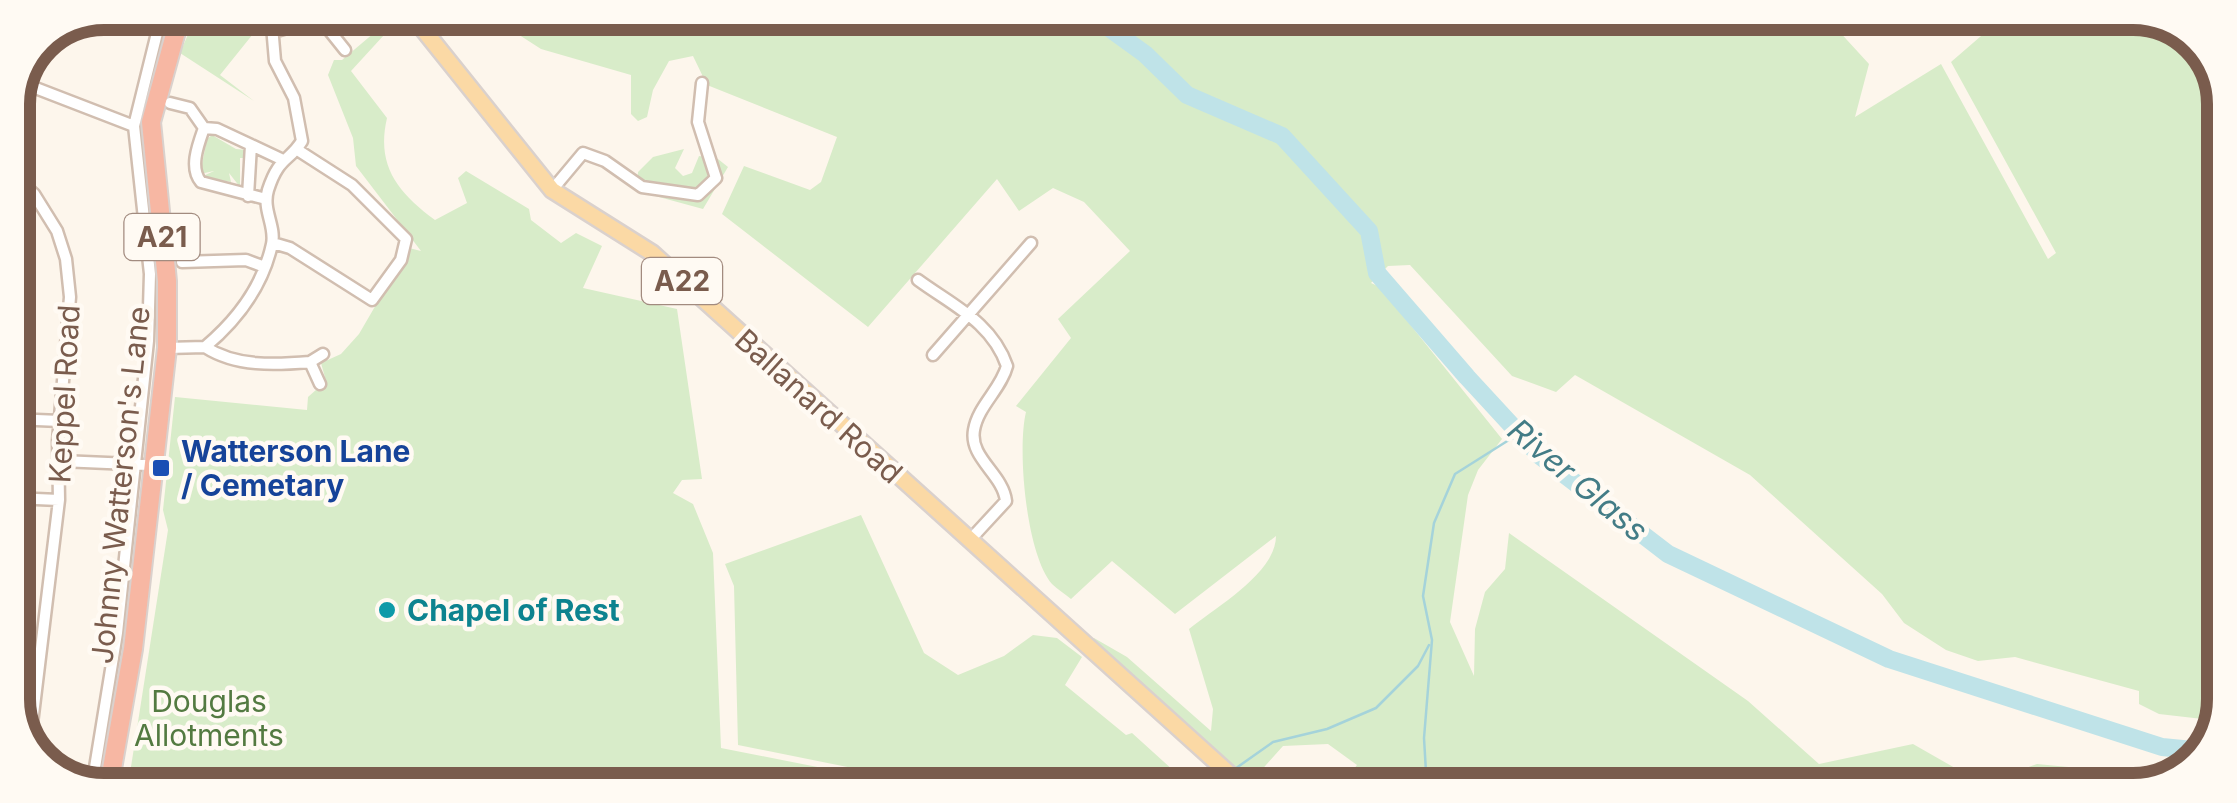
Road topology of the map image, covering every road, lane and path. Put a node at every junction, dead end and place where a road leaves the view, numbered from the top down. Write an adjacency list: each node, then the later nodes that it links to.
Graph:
1 (163, 30): 5 (street)
2 (280, 30): 6 (street)
3 (328, 30): 7 (street)
4 (424, 30): 17 (main road, Ballanard Road / A22)
5 (166, 31): 11 (street); 27 (highway, Johnny Watterson's Lane / A21)
6 (273, 32): 14 (street)
7 (344, 50)
8 (702, 83): 17 (street)
9 (32, 87): 11 (street)
10 (175, 106): 12 (street)
11 (134, 126): 35 (street)
12 (204, 128): 13 (street); 18 (street)
13 (251, 145): 15 (street); 18 (street)
14 (296, 149): 15 (street); 20 (street)
15 (281, 158): 19 (street)
16 (30, 190): 33 (street, Keppel Road)
17 (552, 190): 38 (main road, Ballanard Road / A22)
18 (248, 196): 19 (street)
19 (266, 199): 20 (street)
20 (273, 243): 23 (street)
21 (1031, 243): 25 (street)
22 (182, 262): 23 (street)
23 (262, 266): 26 (street)
24 (918, 280): 25 (street)
25 (969, 313): 29 (street); 38 (street)
26 (205, 347): 27 (street); 30 (street)
27 (167, 348): 35 (highway, Johnny Watterson's Lane / A21)
28 (323, 354): 30 (street)
29 (933, 355)
30 (310, 362): 31 (street)
31 (320, 384)
32 (30, 420): 33 (street)
33 (60, 421): 34 (street, Keppel Road)
34 (61, 461): 35 (street); 37 (street, Keppel Road)
35 (145, 465): 40 (street); 41 (highway, Johnny Watterson's Lane / A21)
36 (30, 499): 37 (street)
37 (58, 500): 39 (street, Keppel Road)
38 (968, 542): 42 (main road, Ballanard Road / A22)
39 (33, 717)
40 (94, 772)
41 (111, 773)
42 (1228, 773)

